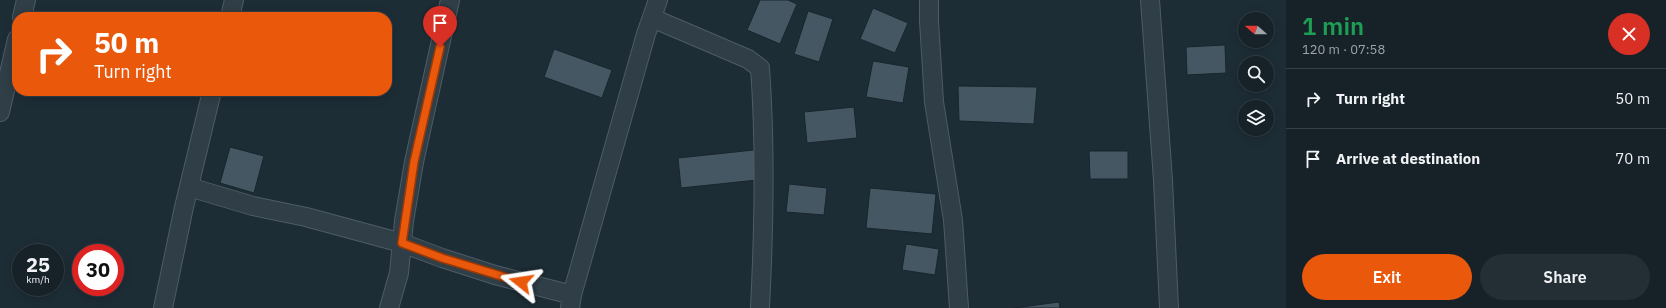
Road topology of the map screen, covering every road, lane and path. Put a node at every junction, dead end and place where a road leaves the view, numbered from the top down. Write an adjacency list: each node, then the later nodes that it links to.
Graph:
1 (26, 0): 7 (street)
2 (234, 0): 8 (street)
3 (450, 0): 14 (street)
4 (658, 0): 9 (street)
5 (929, 0): 19 (street)
6 (1150, 0): 20 (street)
7 (23, 12)
8 (231, 12)
9 (652, 18): 15 (street); 18 (street)
10 (12, 60): 12 (street)
11 (211, 96): 13 (street)
12 (0, 112)
13 (189, 188): 14 (street); 16 (street)
14 (402, 243): 15 (street); 17 (street)
15 (571, 302)
16 (163, 308)
17 (389, 308)
18 (760, 308)
19 (959, 308)
20 (1169, 308)

